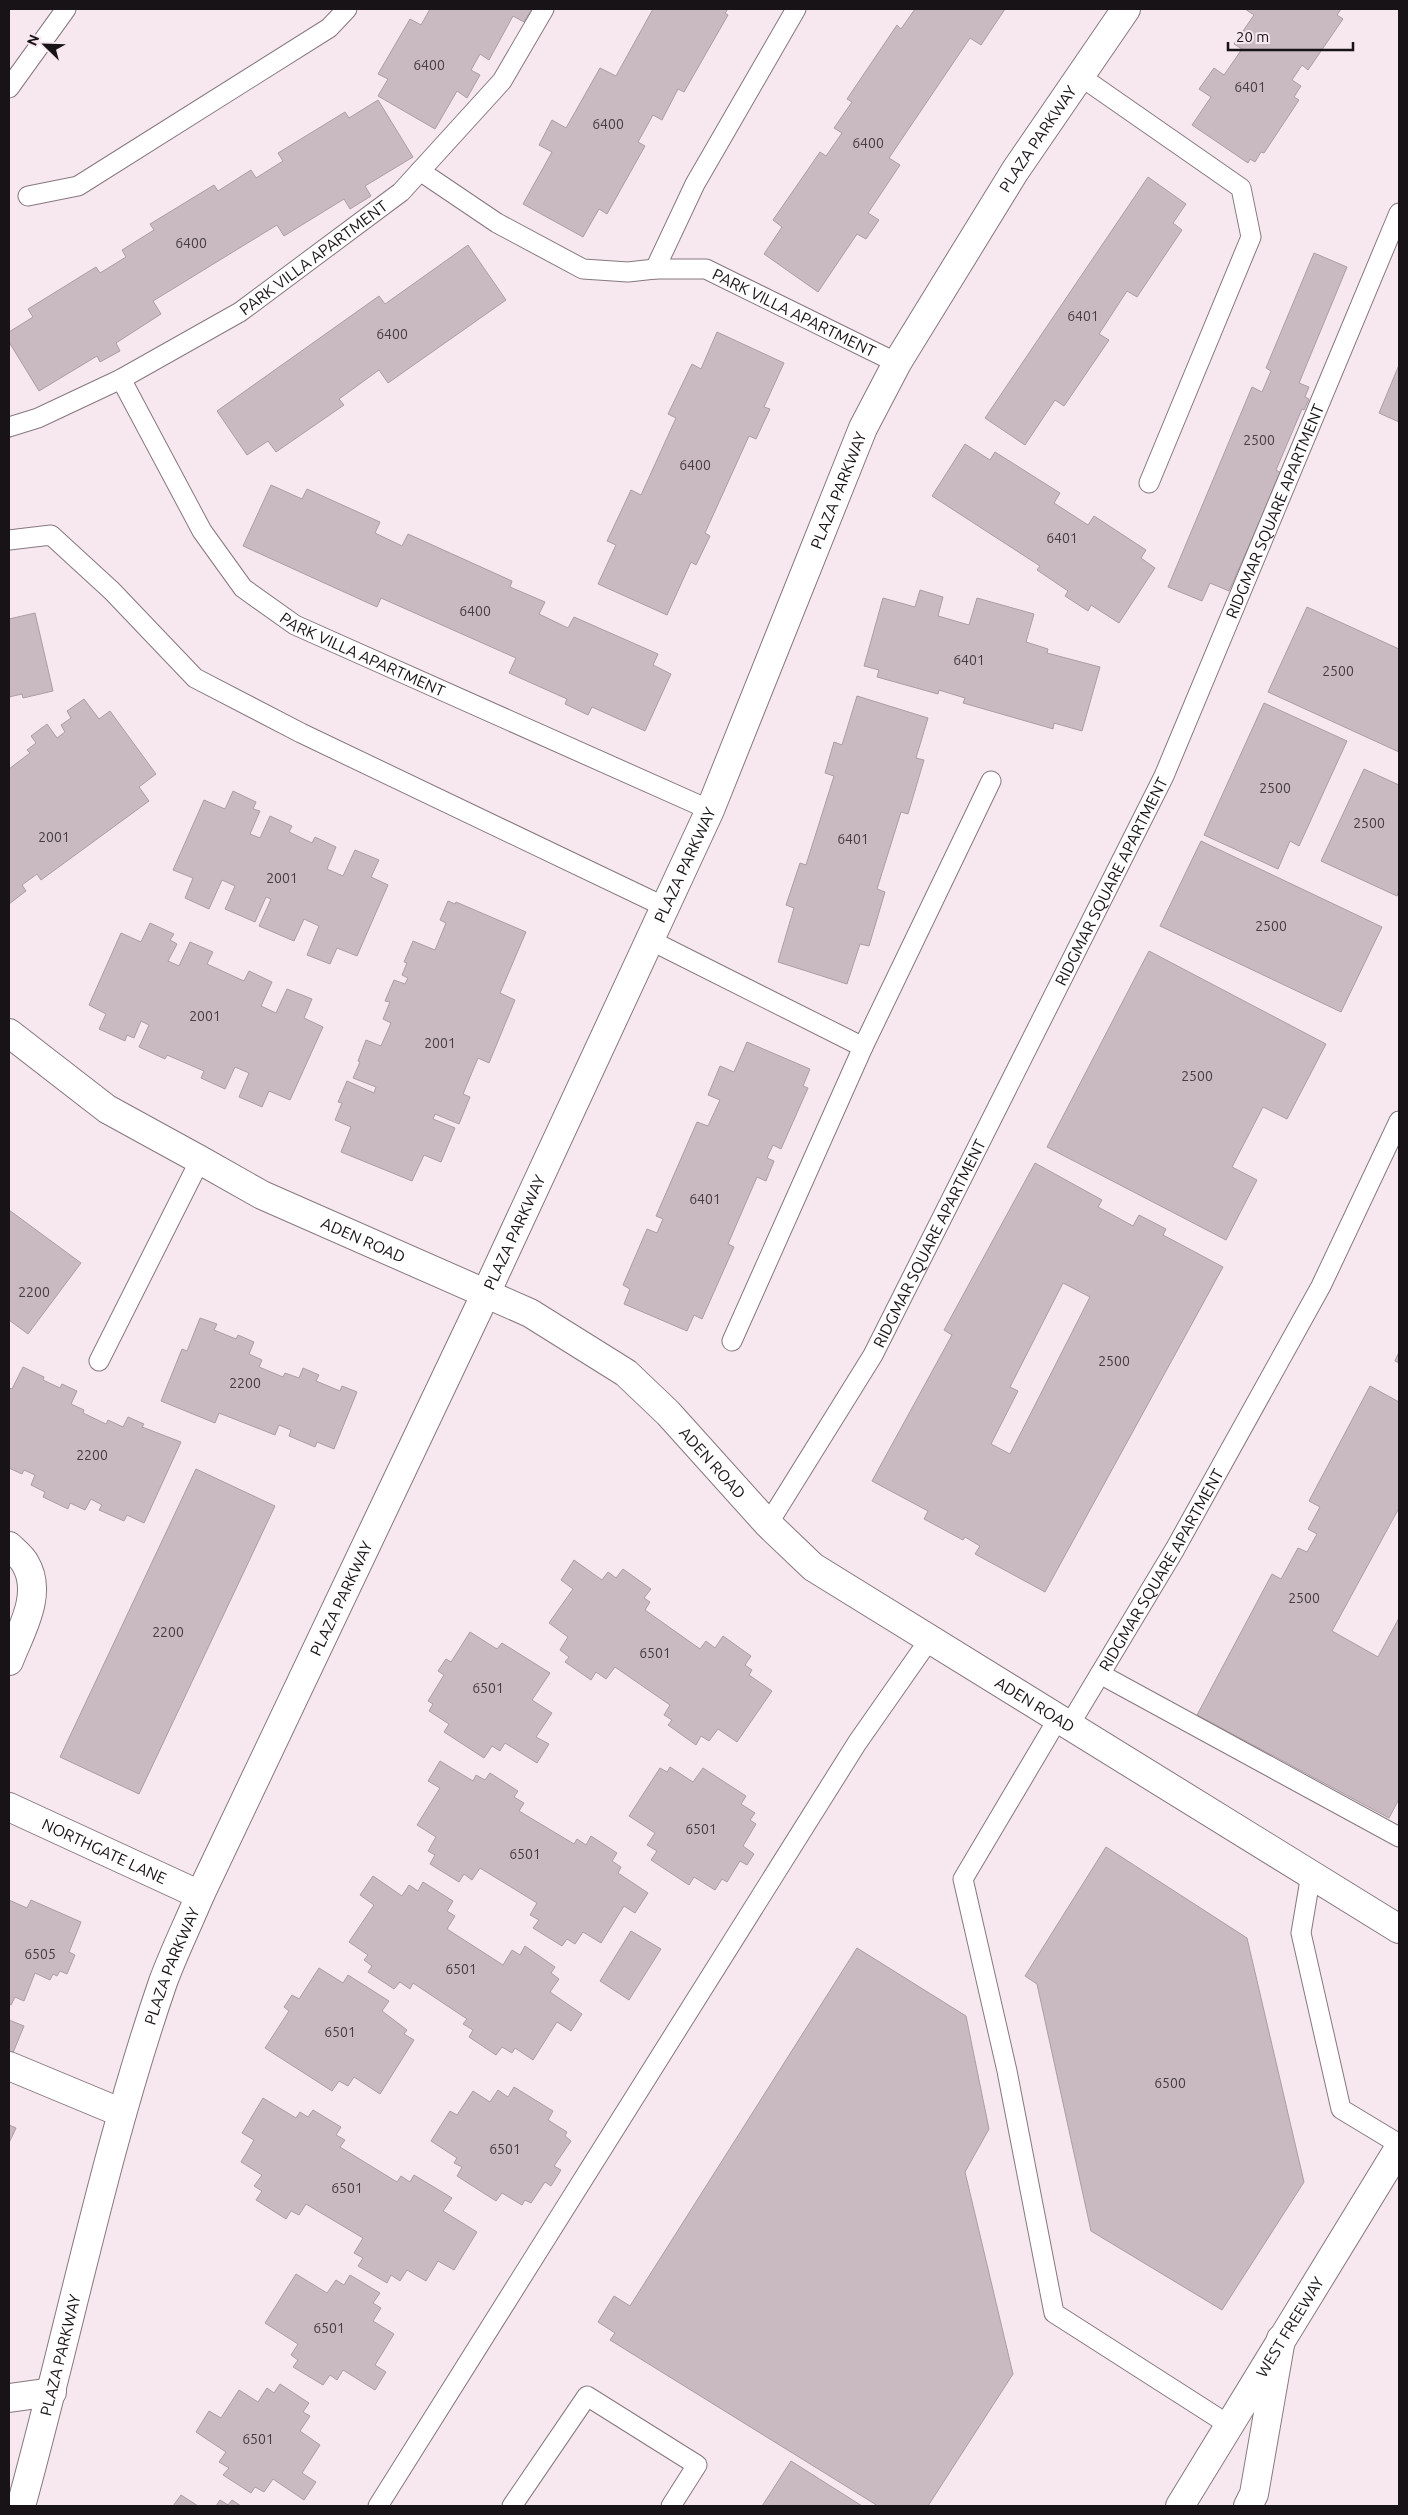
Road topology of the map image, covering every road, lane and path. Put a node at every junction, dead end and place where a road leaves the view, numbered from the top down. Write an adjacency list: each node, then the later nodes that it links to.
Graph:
1 (66, 9): 7 (lane)
2 (347, 9): 9 (lane)
3 (544, 9): 8 (lane, PARK VILLA APARTMENT)
4 (796, 9): 11 (lane)
5 (1126, 9): 6 (main road, PLAZA PARKWAY)
6 (1080, 76): 12 (main road, PLAZA PARKWAY); 15 (lane)
7 (9, 88)
8 (420, 171): 11 (lane, PARK VILLA APARTMENT); 13 (lane, PARK VILLA APARTMENT)
9 (28, 196)
10 (1399, 213): 28 (lane, RIDGMAR SQUARE APARTMENT)
11 (655, 269): 12 (lane, PARK VILLA APARTMENT)
12 (897, 364): 18 (main road, PLAZA PARKWAY)
13 (121, 379): 14 (lane, PARK VILLA APARTMENT); 18 (lane, PARK VILLA APARTMENT)
14 (9, 428)
15 (1149, 482)
16 (9, 540): 19 (lane)
17 (990, 781): 22 (lane)
18 (710, 810): 19 (main road, PLAZA PARKWAY)
19 (665, 907): 20 (main road, PLAZA PARKWAY)
20 (650, 940): 22 (lane); 25 (main road, PLAZA PARKWAY)
21 (9, 1033): 24 (main road, ADEN ROAD)
22 (863, 1047): 26 (lane)
23 (1399, 1121): 32 (lane, RIDGMAR SQUARE APARTMENT)
24 (200, 1160): 25 (main road, ADEN ROAD); 27 (lane)
25 (486, 1294): 28 (main road, ADEN ROAD); 37 (main road, PLAZA PARKWAY)
26 (732, 1342)
27 (99, 1361)
28 (768, 1524): 30 (main road, ADEN ROAD)
29 (9, 1546): 31 (main road)
30 (929, 1640): 33 (main road, ADEN ROAD); 48 (lane)
31 (9, 1661)
32 (1100, 1674): 33 (lane, RIDGMAR SQUARE APARTMENT); 35 (lane)
33 (1064, 1721): 36 (main road, ADEN ROAD); 46 (lane, RIDGMAR SQUARE APARTMENT)
34 (9, 1807): 37 (main road, NORTHGATE LANE)
35 (1399, 1836)
36 (1311, 1874): 38 (main road, ADEN ROAD); 41 (lane)
37 (200, 1895): 40 (main road, PLAZA PARKWAY)
38 (1399, 1928)
39 (9, 2066): 40 (main road)
40 (122, 2113): 44 (main road, PLAZA PARKWAY)
41 (1399, 2144)
42 (1399, 2148): 43 (main road, WEST FREEWAY)
43 (1282, 2339): 46 (main road, WEST FREEWAY); 52 (main road)
44 (52, 2392): 45 (main road); 47 (main road, PLAZA PARKWAY)
45 (9, 2398)
46 (1229, 2425): 51 (main road, WEST FREEWAY)
47 (21, 2506)
48 (378, 2506)
49 (512, 2506): 50 (lane)
50 (671, 2506)
51 (1180, 2506)
52 (1248, 2506)

